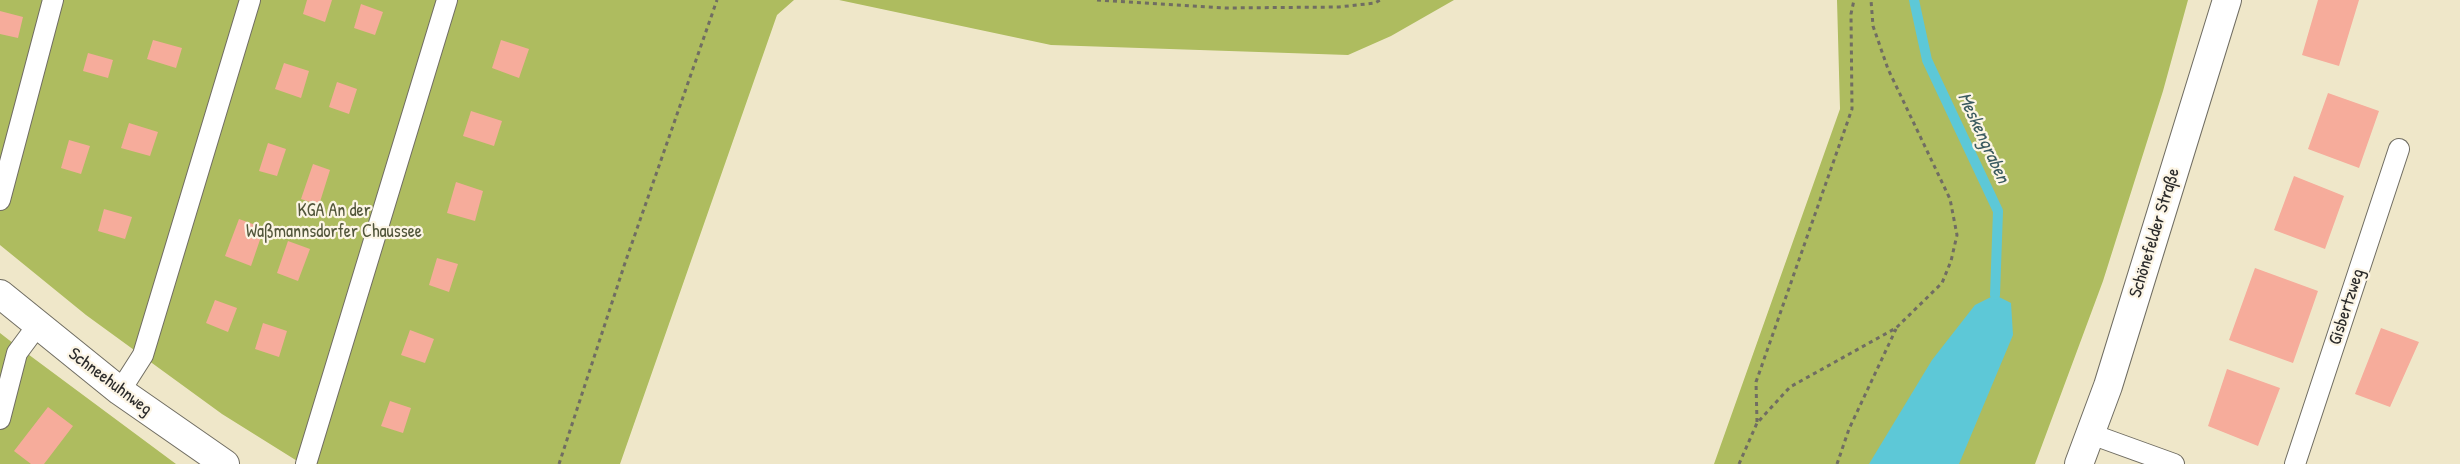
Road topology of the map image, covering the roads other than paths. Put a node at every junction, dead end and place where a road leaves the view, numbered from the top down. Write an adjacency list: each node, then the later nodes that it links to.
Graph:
1 (53, 0): 6 (lane)
2 (250, 0): 9 (lane)
3 (447, 0): 13 (lane)
4 (2227, 0): 11 (street, Schönefelder Straße)
5 (2399, 149): 16 (lane, Gisbertzweg)
6 (0, 200)
7 (0, 294): 8 (street, Schneehuhnweg)
8 (37, 326): 9 (street, Schneehuhnweg); 10 (lane)
9 (120, 391): 12 (street, Schneehuhnweg)
10 (0, 420)
11 (2091, 434): 14 (street, Schönefelder Straße); 15 (lane)
12 (225, 464)
13 (306, 464)
14 (2079, 464)
15 (2174, 464)
16 (2295, 464)

